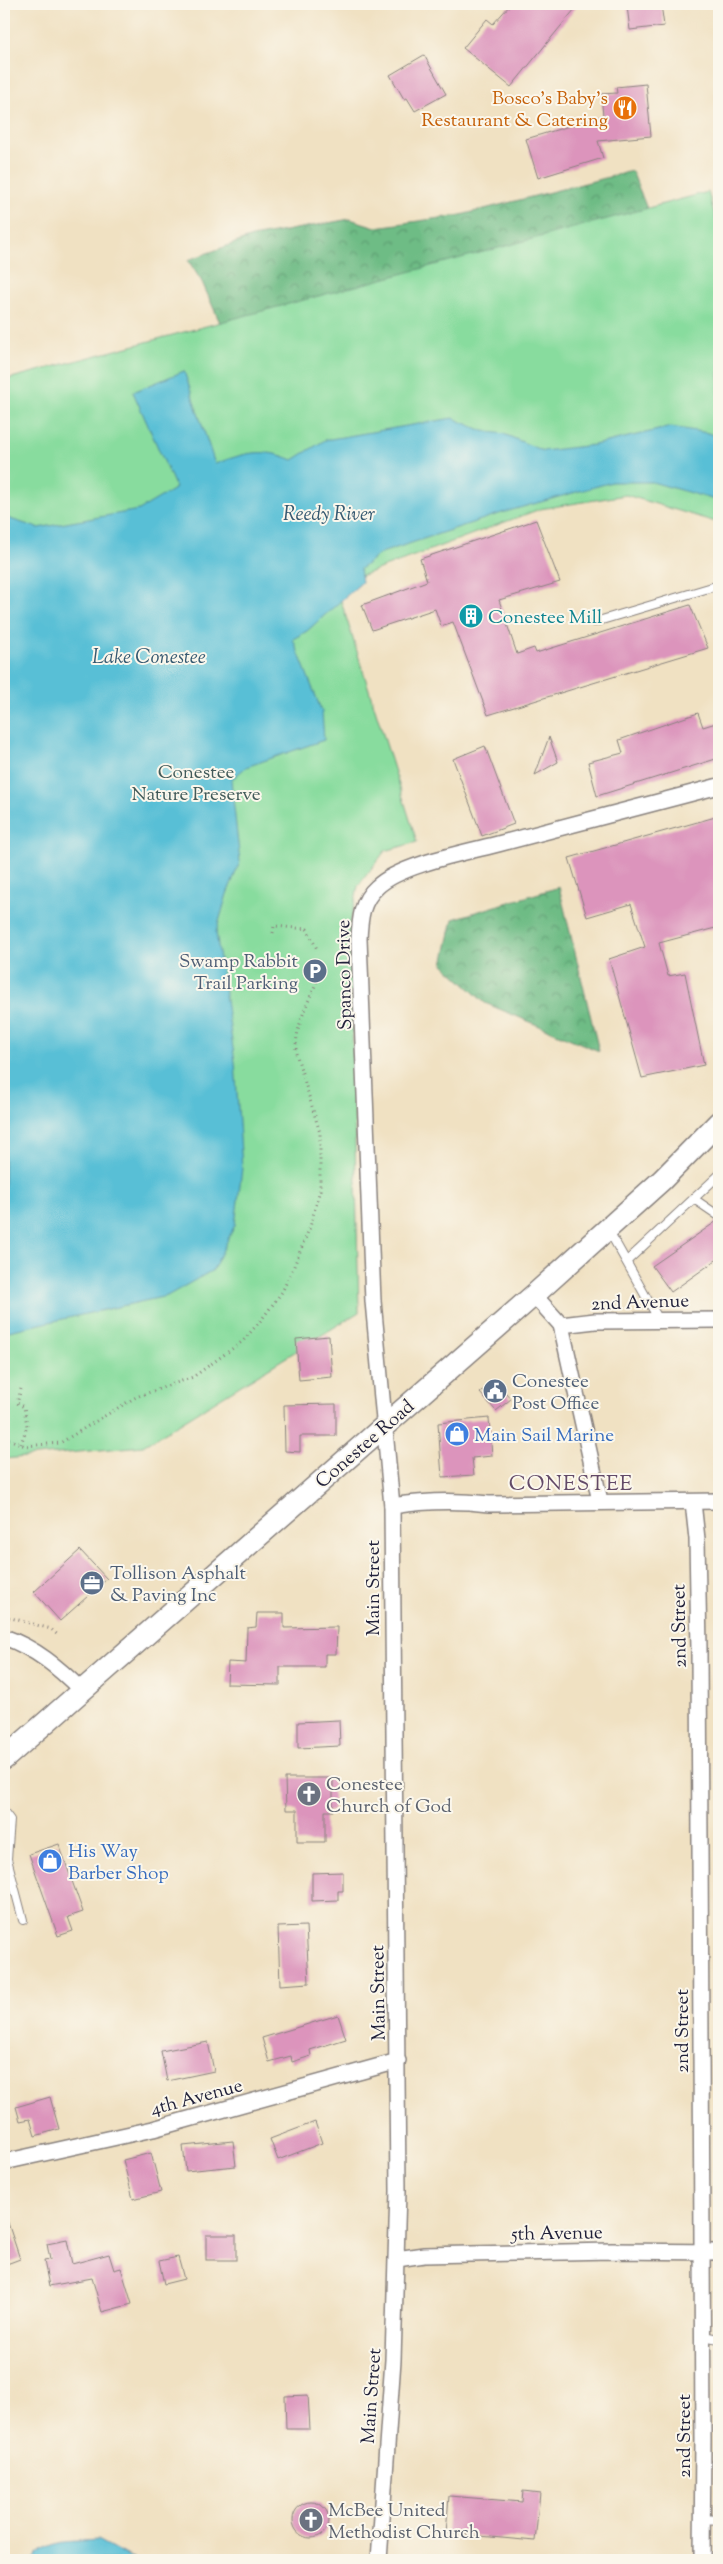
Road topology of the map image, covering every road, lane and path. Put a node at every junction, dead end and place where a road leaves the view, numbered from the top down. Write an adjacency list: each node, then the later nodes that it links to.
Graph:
1 (719, 585): 2 (lane)
2 (596, 622)
3 (719, 786): 18 (street, Spanco Drive)
4 (272, 933): 5 (path)
5 (317, 949)
6 (317, 981): 20 (path)
7 (719, 1122): 11 (main road, Conestee Road)
8 (719, 1175): 9 (lane)
9 (694, 1199): 10 (lane); 12 (lane)
10 (719, 1216)
11 (608, 1229): 12 (lane); 13 (main road, Conestee Road)
12 (627, 1261): 14 (lane)
13 (534, 1295): 16 (street); 18 (main road, Conestee Road)
14 (660, 1320): 15 (street, 2nd Avenue); 16 (street, 2nd Avenue)
15 (719, 1320)
16 (561, 1325): 21 (street)
17 (20, 1389): 20 (path)
18 (384, 1425): 24 (street, Main Street); 28 (main road, Conestee Road)
19 (4, 1437): 20 (path)
20 (23, 1445)
21 (600, 1501): 23 (street); 24 (street)
22 (719, 1501): 23 (street)
23 (693, 1502): 34 (street, 2nd Street)
24 (392, 1506): 32 (street, Main Street)
25 (4, 1616): 26 (path)
26 (59, 1636)
27 (4, 1637): 28 (street)
28 (81, 1690): 29 (main road, Conestee Road)
29 (4, 1759)
30 (4, 1812): 31 (lane)
31 (23, 1920)
32 (398, 2061): 33 (street, 4th Avenue); 36 (street, Main Street)
33 (4, 2162)
34 (702, 2252): 35 (street, 5th Avenue); 36 (street, 5th Avenue); 37 (street, 2nd Street)
35 (719, 2252)
36 (397, 2259): 41 (street, Main Street)
37 (703, 2336): 38 (lane); 39 (street, 2nd Street)
38 (719, 2339)
39 (702, 2519): 40 (lane); 42 (street, 2nd Street)
40 (719, 2520)
41 (379, 2560)
42 (702, 2560)

